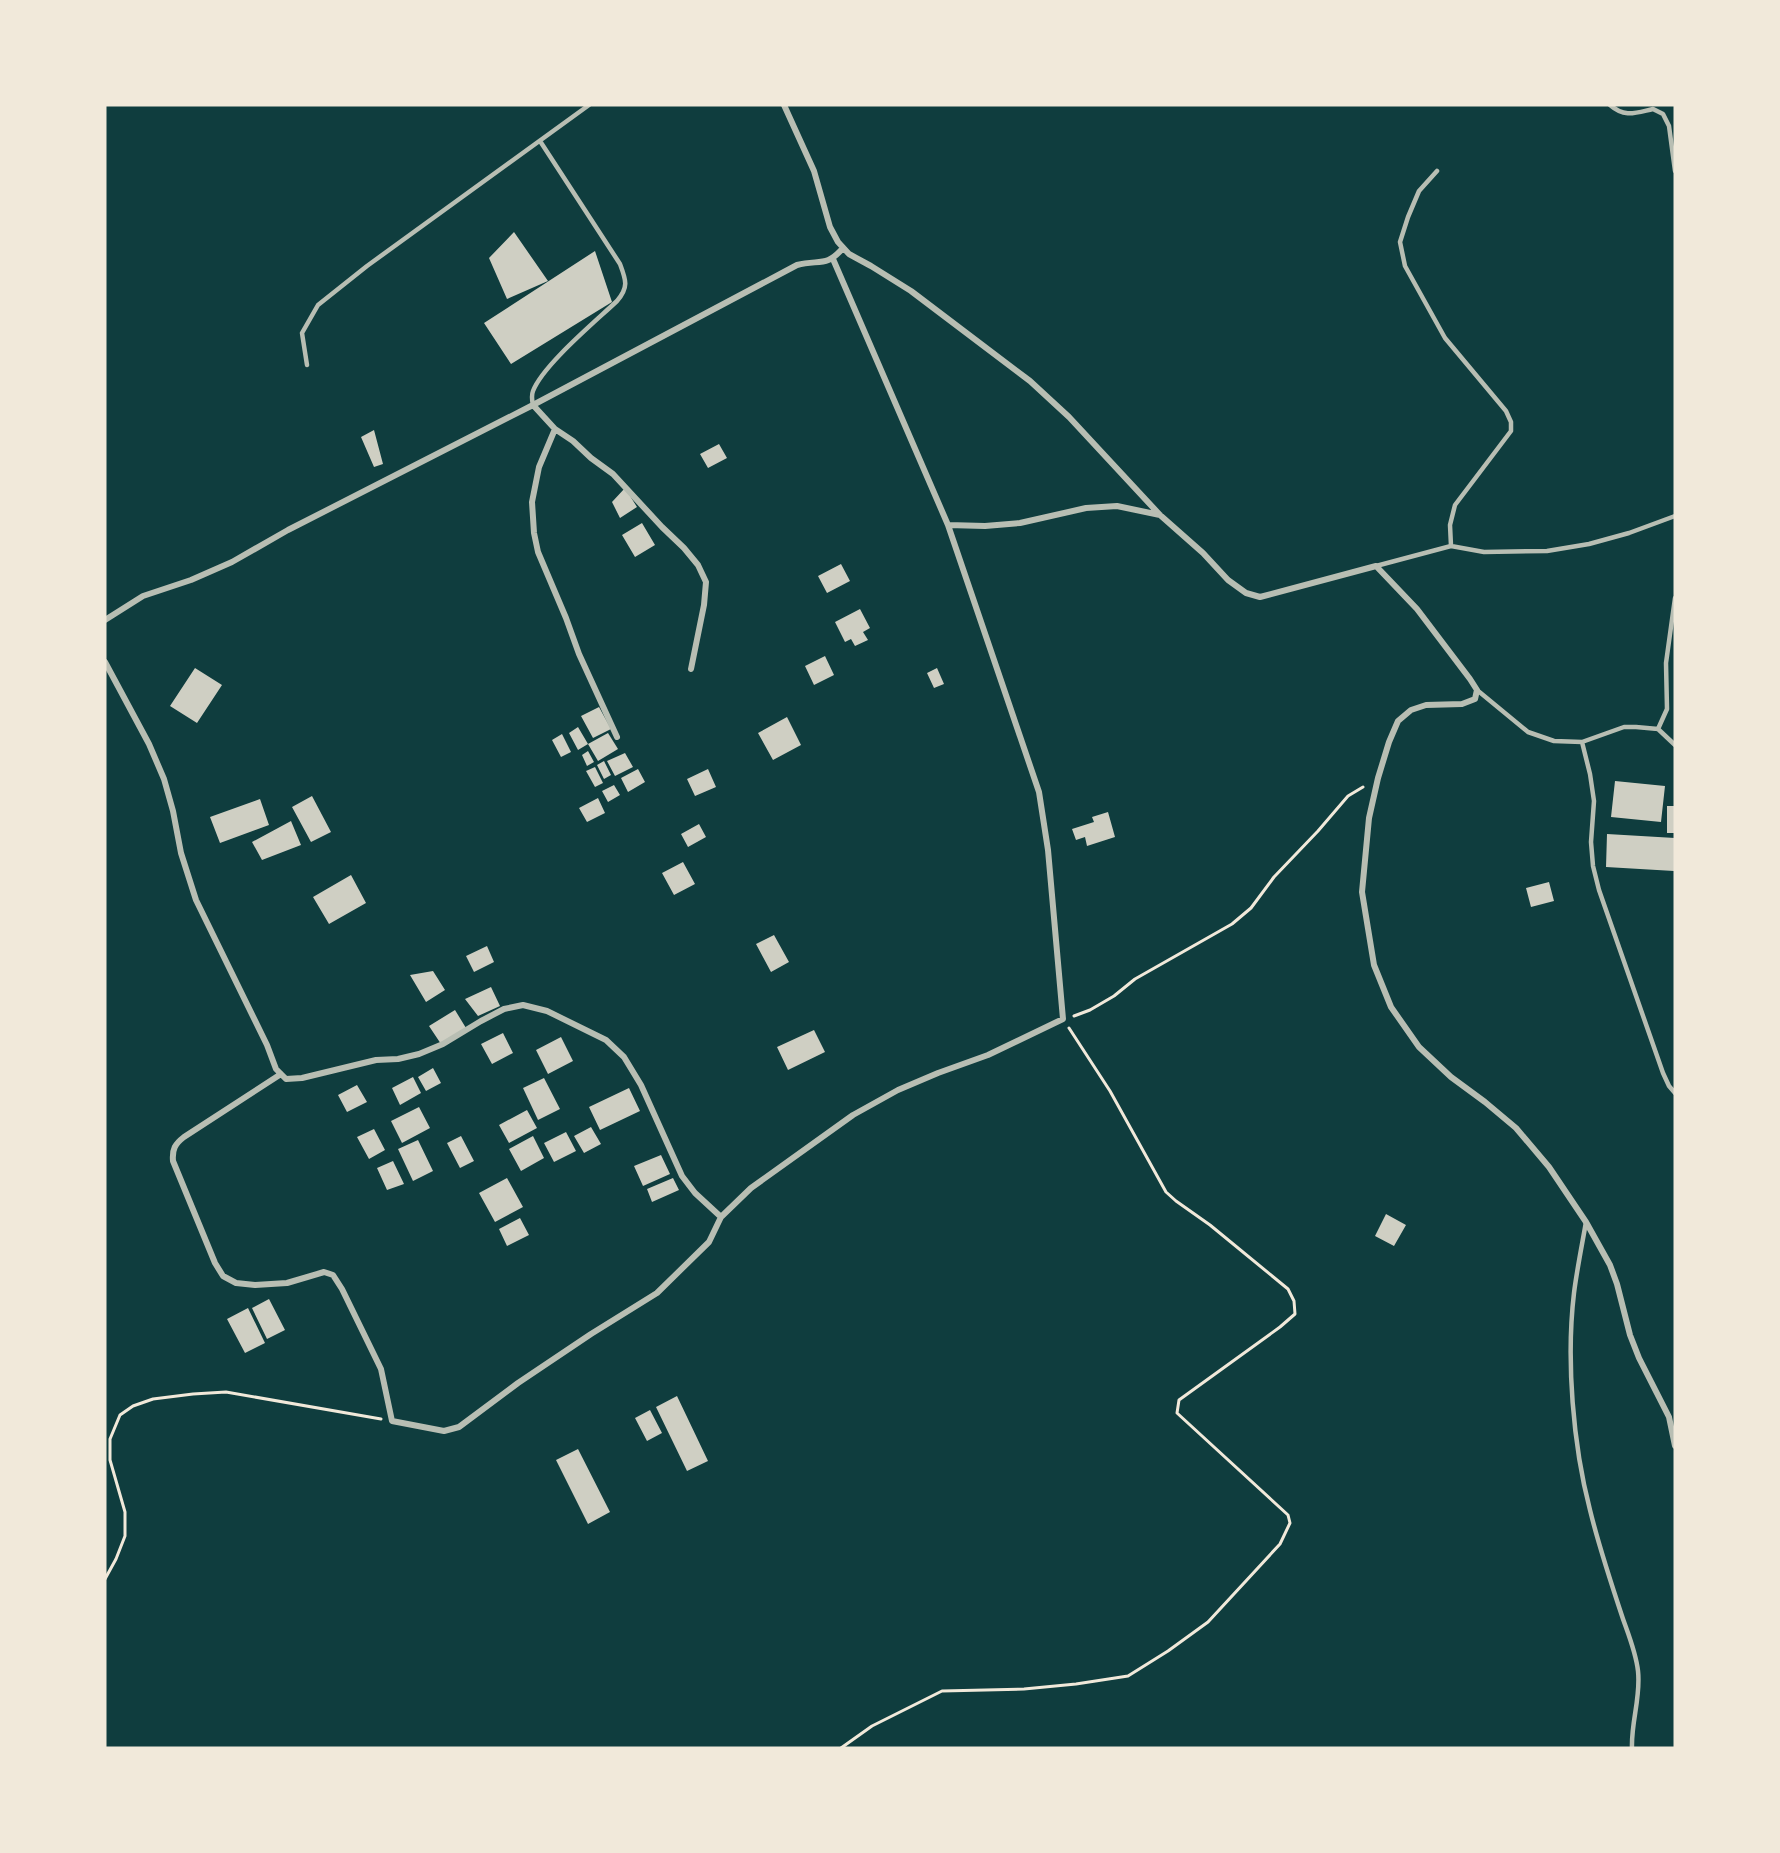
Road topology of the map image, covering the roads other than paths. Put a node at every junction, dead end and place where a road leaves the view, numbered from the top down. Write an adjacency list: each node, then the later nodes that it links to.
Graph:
1 (589, 105): 4 (lane)
2 (784, 105): 7 (street)
3 (1610, 105): 6 (lane)
4 (540, 141): 9 (lane); 10 (lane)
5 (1437, 171): 15 (lane)
6 (1675, 171)
7 (843, 248): 8 (street); 12 (street)
8 (832, 259): 10 (street); 14 (street)
9 (307, 365)
10 (533, 405): 11 (street); 19 (street)
11 (555, 429): 21 (street); 24 (street)
12 (1160, 516): 14 (street); 16 (street)
13 (1675, 516): 15 (lane)
14 (948, 525): 29 (street)
15 (1451, 546): 16 (lane)
16 (1376, 566): 22 (street)
17 (1675, 598): 18 (lane)
18 (1674, 616): 23 (lane)
19 (105, 620)
20 (105, 662): 27 (street)
21 (691, 669)
22 (1476, 690): 25 (lane); 30 (street)
23 (1658, 729): 25 (lane); 26 (lane)
24 (618, 737)
25 (1582, 741): 28 (lane)
26 (1675, 745)
27 (281, 1074): 29 (street); 29 (street)
28 (1675, 1093)
29 (721, 1217)
30 (1586, 1222): 31 (street); 34 (lane)
31 (1669, 1417): 32 (street); 33 (street)
32 (1675, 1422)
33 (1675, 1446)
34 (1632, 1748)

